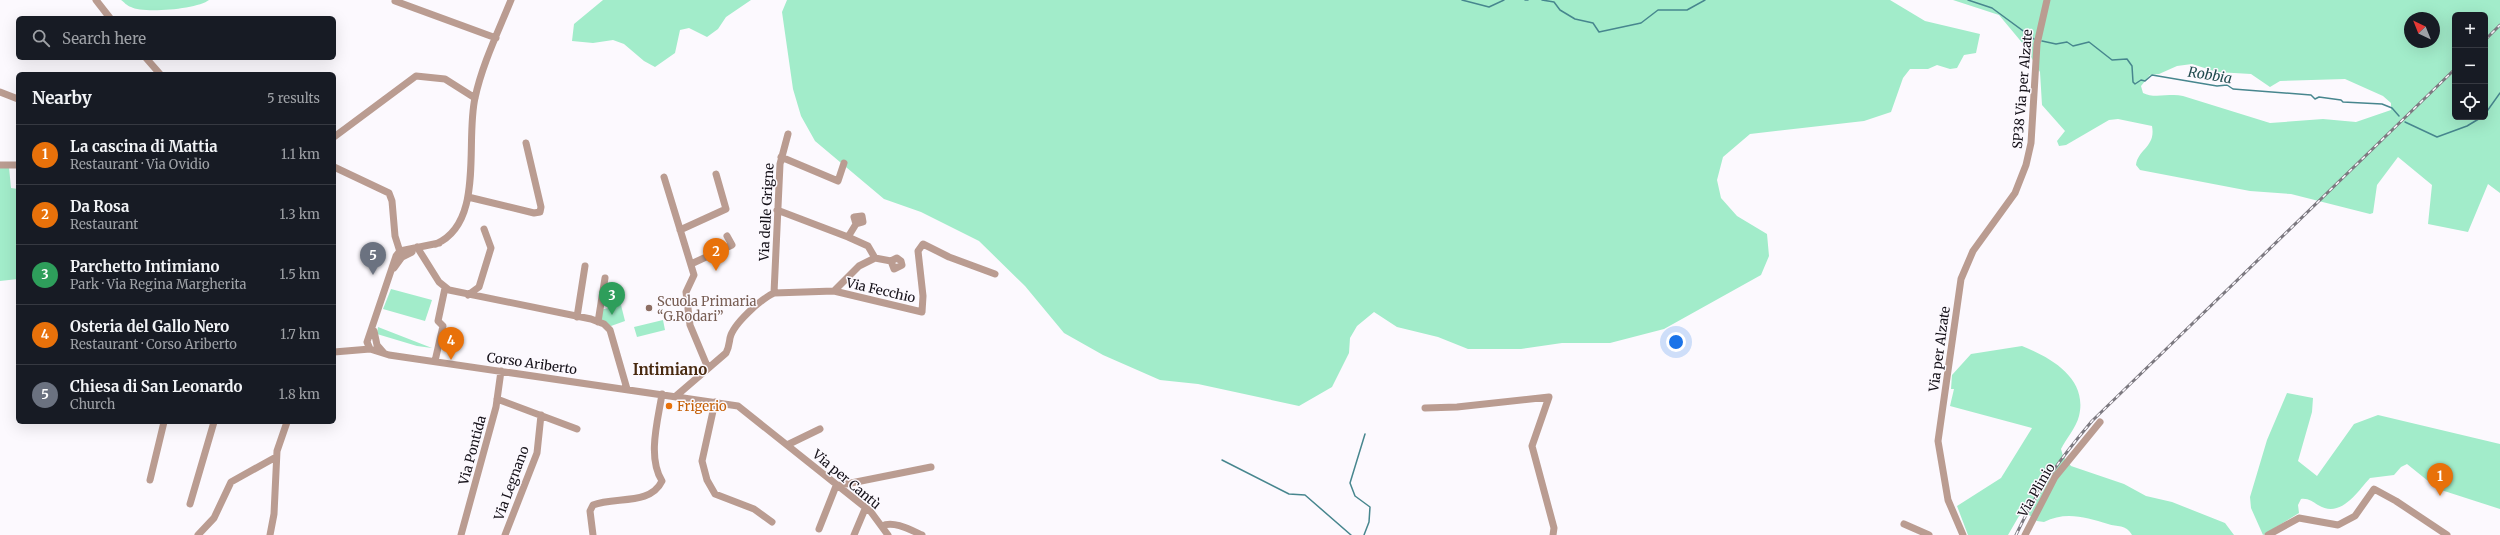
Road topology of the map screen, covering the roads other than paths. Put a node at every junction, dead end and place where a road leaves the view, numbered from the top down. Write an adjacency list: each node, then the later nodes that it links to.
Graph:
1 (96, 0): 5 (street)
2 (510, 0): 6 (street)
3 (2047, 0): 22 (street, SP38 Via per Alzate)
4 (395, 1): 6 (street)
5 (108, 16)
6 (496, 38): 11 (street)
7 (148, 60): 8 (street)
8 (158, 72)
9 (0, 92): 10 (street)
10 (16, 98)
11 (475, 98): 13 (street); 23 (street)
12 (788, 134): 15 (street, Via delle Grigne)
13 (336, 136)
14 (526, 143): 23 (street)
15 (781, 157): 16 (street); 24 (street, Via delle Grigne)
16 (844, 163)
17 (16, 164): 18 (street)
18 (0, 165)
19 (336, 168): 31 (street)
20 (716, 174): 27 (street)
21 (664, 177): 27 (street)
22 (2021, 181): 87 (street, Via per Alzate)
23 (468, 197): 30 (street)
24 (777, 210): 29 (street); 42 (street, Via delle Grigne)
25 (856, 224): 29 (street)
26 (484, 229): 43 (street)
27 (680, 230): 34 (street)
28 (727, 236): 34 (street)
29 (848, 237): 32 (street)
30 (418, 249): 31 (street); 36 (street); 40 (street)
31 (400, 251): 36 (street); 38 (street)
32 (874, 258): 33 (street); 41 (street)
33 (891, 261)
34 (691, 264): 49 (street)
35 (585, 266): 44 (street)
36 (393, 269): 38 (street)
37 (995, 274): 41 (street, Via Fecchio)
38 (389, 276): 46 (street)
39 (605, 278): 45 (street)
40 (445, 288): 43 (street); 48 (street)
41 (834, 291): 42 (street, Via Fecchio)
42 (774, 294): 49 (street)
43 (468, 295): 44 (street)
44 (577, 317): 45 (street)
45 (598, 322): 51 (street)
46 (372, 344): 47 (street); 48 (street, Corso Ariberto)
47 (336, 352)
48 (435, 361): 50 (street, Corso Ariberto)
49 (708, 368): 53 (street)
50 (501, 371): 51 (street, Corso Ariberto); 54 (street, Via Pontida)
51 (627, 389): 52 (street, Corso Ariberto)
52 (662, 394): 53 (street, Corso Ariberto); 80 (street)
53 (676, 396): 55 (street, Via per Cantù)
54 (497, 399): 57 (street); 78 (street, Via Pontida)
55 (715, 402): 64 (street, Via per Cantù); 71 (street)
56 (1425, 408): 85 (street)
57 (541, 415): 62 (street); 79 (street, Via Legnano)
58 (2100, 422): 88 (street, Via Plinio)
59 (164, 424): 67 (street)
60 (213, 424): 69 (street)
61 (286, 424): 65 (street)
62 (577, 429)
63 (820, 429): 64 (street, Via per Cantù)
64 (787, 445): 68 (street, Via per Cantù)
65 (276, 457): 76 (street); 77 (street)
66 (931, 467): 68 (street)
67 (150, 480)
68 (836, 486): 70 (street, Via per Cantù); 75 (street)
69 (190, 504)
70 (868, 511): 73 (street, Via per Cantù); 81 (street)
71 (772, 522)
72 (1904, 524): 86 (street)
73 (884, 525): 74 (street); 82 (street, Via per Cantù); 83 (street)
74 (900, 526): 83 (street); 84 (street)
75 (819, 529)
76 (198, 535)
77 (270, 535)
78 (461, 535)
79 (505, 535)
80 (593, 535)
81 (854, 535)
82 (888, 535)
83 (892, 535)
84 (922, 535)
85 (1553, 535)
86 (1929, 535)
87 (1963, 535)
88 (2025, 535)
89 (2268, 535): 90 (street)
90 (2447, 535)

